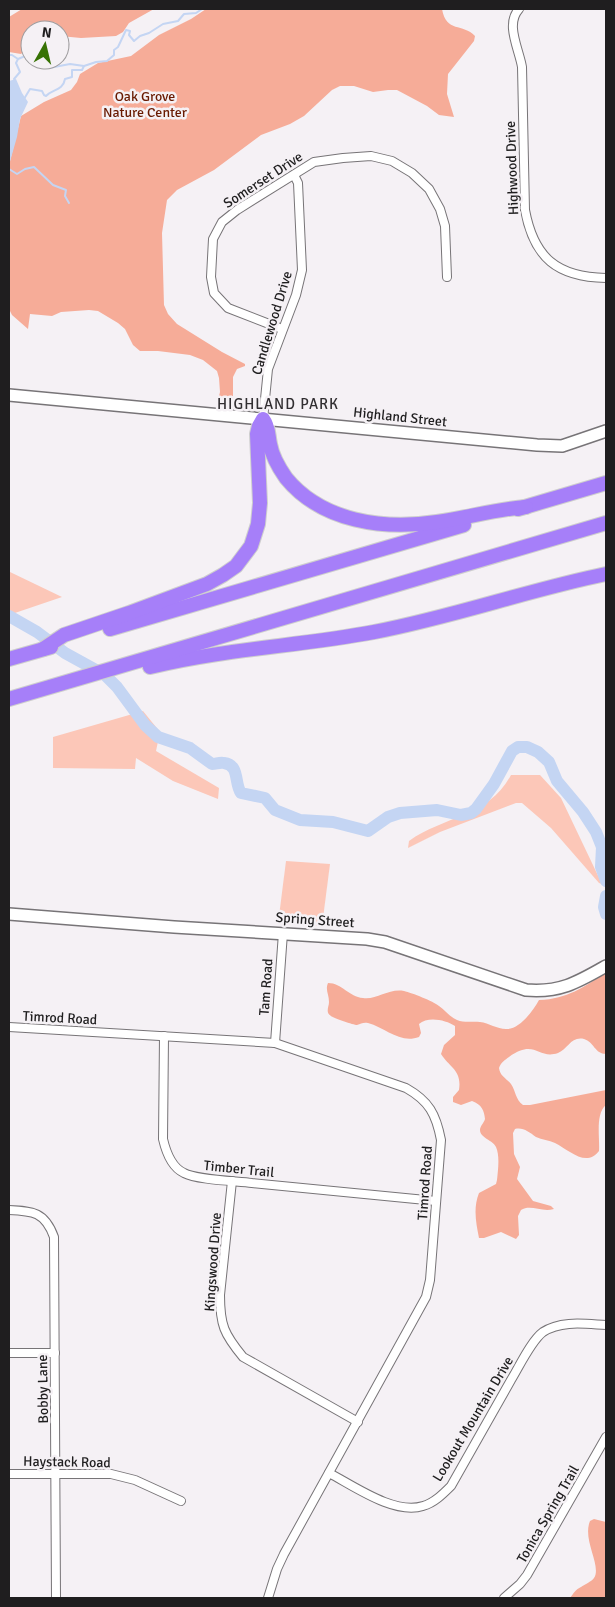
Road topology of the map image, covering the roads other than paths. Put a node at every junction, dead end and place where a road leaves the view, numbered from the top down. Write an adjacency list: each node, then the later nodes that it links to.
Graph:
1 (519, 9): 4 (street, Highwood Drive)
2 (294, 175): 3 (street, Somerset Drive); 5 (street, Candlewood Drive); 5 (street, Somerset Drive)
3 (447, 277)
4 (606, 278)
5 (282, 329): 7 (street, Candlewood Drive)
6 (9, 395): 7 (street, Highland Street)
7 (263, 419): 8 (street, Highland Street); 10 (highway); 13 (highway)
8 (606, 431)
9 (606, 484): 10 (highway)
10 (526, 507): 13 (highway)
11 (606, 523): 15 (highway)
12 (606, 574): 15 (highway)
13 (93, 630): 14 (highway)
14 (13, 658)
15 (143, 664): 16 (highway)
16 (9, 699)
17 (9, 914): 18 (street, Spring Street)
18 (282, 933): 19 (street, Spring Street); 22 (street, Tam Road)
19 (606, 966)
20 (9, 1027): 21 (street, Timrod Road)
21 (164, 1036): 22 (street, Timrod Road); 23 (street, Timber Trail)
22 (275, 1043): 24 (street, Timrod Road)
23 (232, 1181): 24 (street, Timber Trail); 29 (street, Kingswood Drive)
24 (436, 1201): 29 (street, Timrod Road)
25 (9, 1210): 28 (street, Bobby Lane)
26 (606, 1325): 31 (street, Lookout Mountain Drive)
27 (9, 1353): 28 (street)
28 (55, 1353): 33 (street, Bobby Lane)
29 (358, 1422): 31 (street, Timrod Road)
30 (606, 1437): 37 (street, Tonica Spring Trail)
31 (329, 1473): 36 (street, Timrod Road)
32 (9, 1474): 33 (street, Haystack Road)
33 (56, 1474): 34 (street, Haystack Road); 35 (street, Bobby Lane)
34 (180, 1501)
35 (56, 1598)
36 (268, 1598)
37 (504, 1598)

